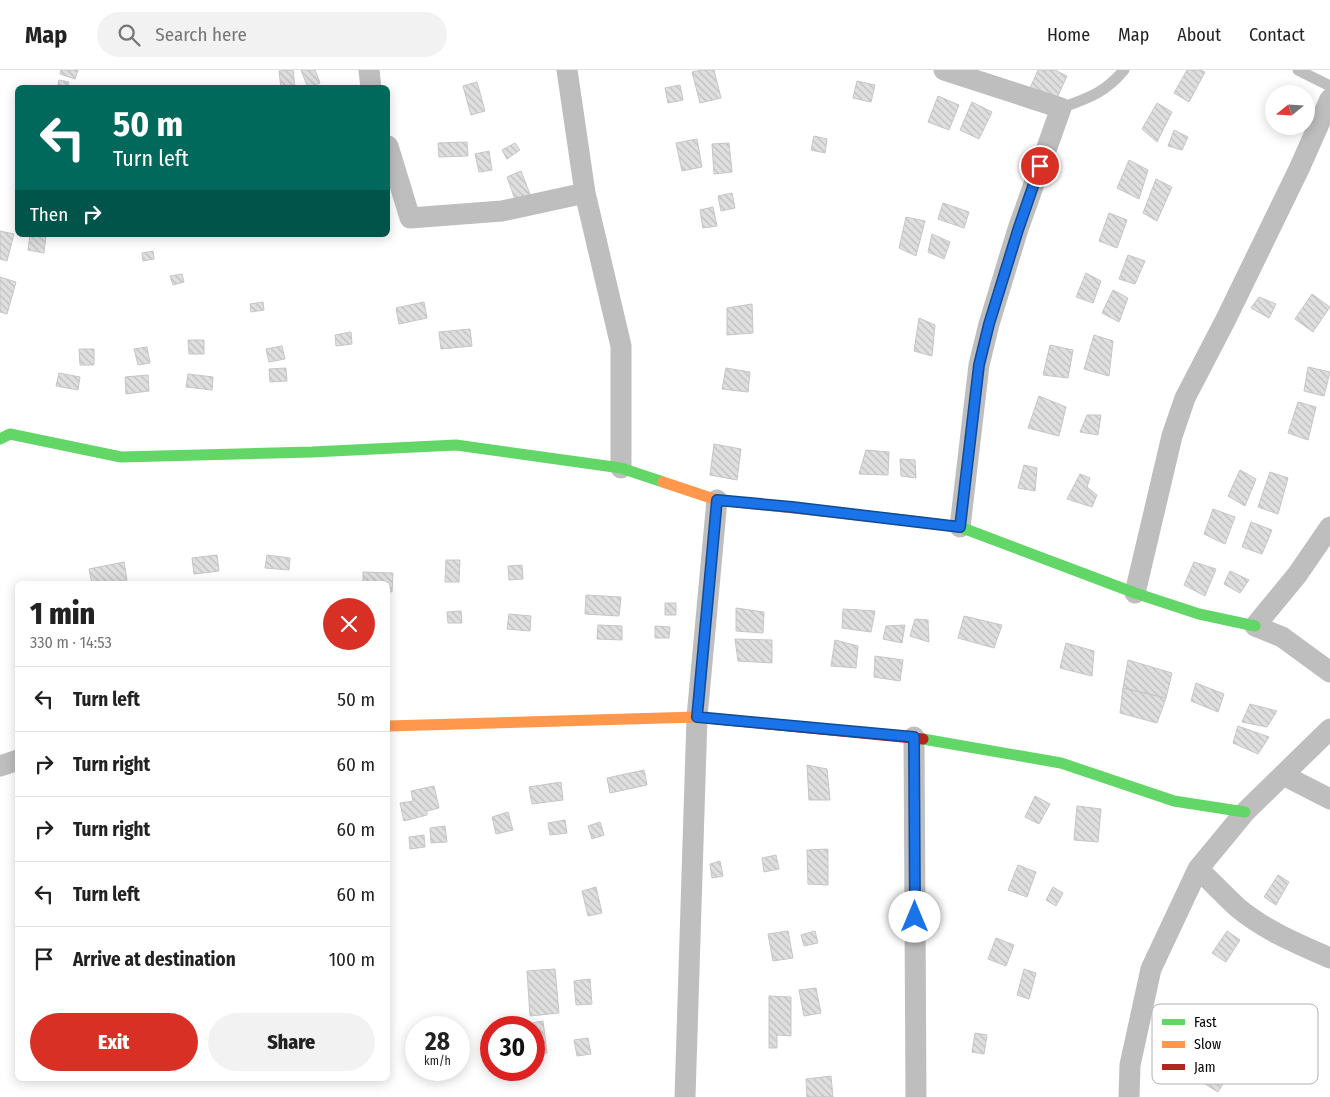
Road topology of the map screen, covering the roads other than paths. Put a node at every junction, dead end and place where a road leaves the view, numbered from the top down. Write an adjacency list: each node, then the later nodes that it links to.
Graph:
1 (369, 70): 6 (street)
2 (567, 70): 11 (street)
3 (944, 70): 9 (street)
4 (1124, 70): 9 (lane)
5 (1298, 70): 7 (lane)
6 (371, 85)
7 (1330, 86)
8 (1330, 99): 17 (street)
9 (1061, 108): 15 (street)
10 (390, 153): 11 (street)
11 (585, 193): 13 (street)
12 (0, 440): 13 (street)
13 (621, 468): 14 (street)
14 (717, 500): 15 (street); 20 (street)
15 (960, 527): 17 (street)
16 (1330, 527): 18 (street)
17 (1135, 593): 18 (street)
18 (1255, 626): 19 (street)
19 (1330, 672)
20 (697, 717): 21 (street); 23 (street); 31 (street)
21 (390, 726)
22 (1330, 729): 26 (street)
23 (914, 737): 28 (street); 32 (street)
24 (15, 761): 25 (street)
25 (0, 766)
26 (1284, 775): 27 (street); 28 (street)
27 (1330, 799)
28 (1245, 812): 29 (street)
29 (1198, 868): 30 (street); 33 (street)
30 (1330, 958)
31 (685, 1097)
32 (916, 1097)
33 (1129, 1097)

